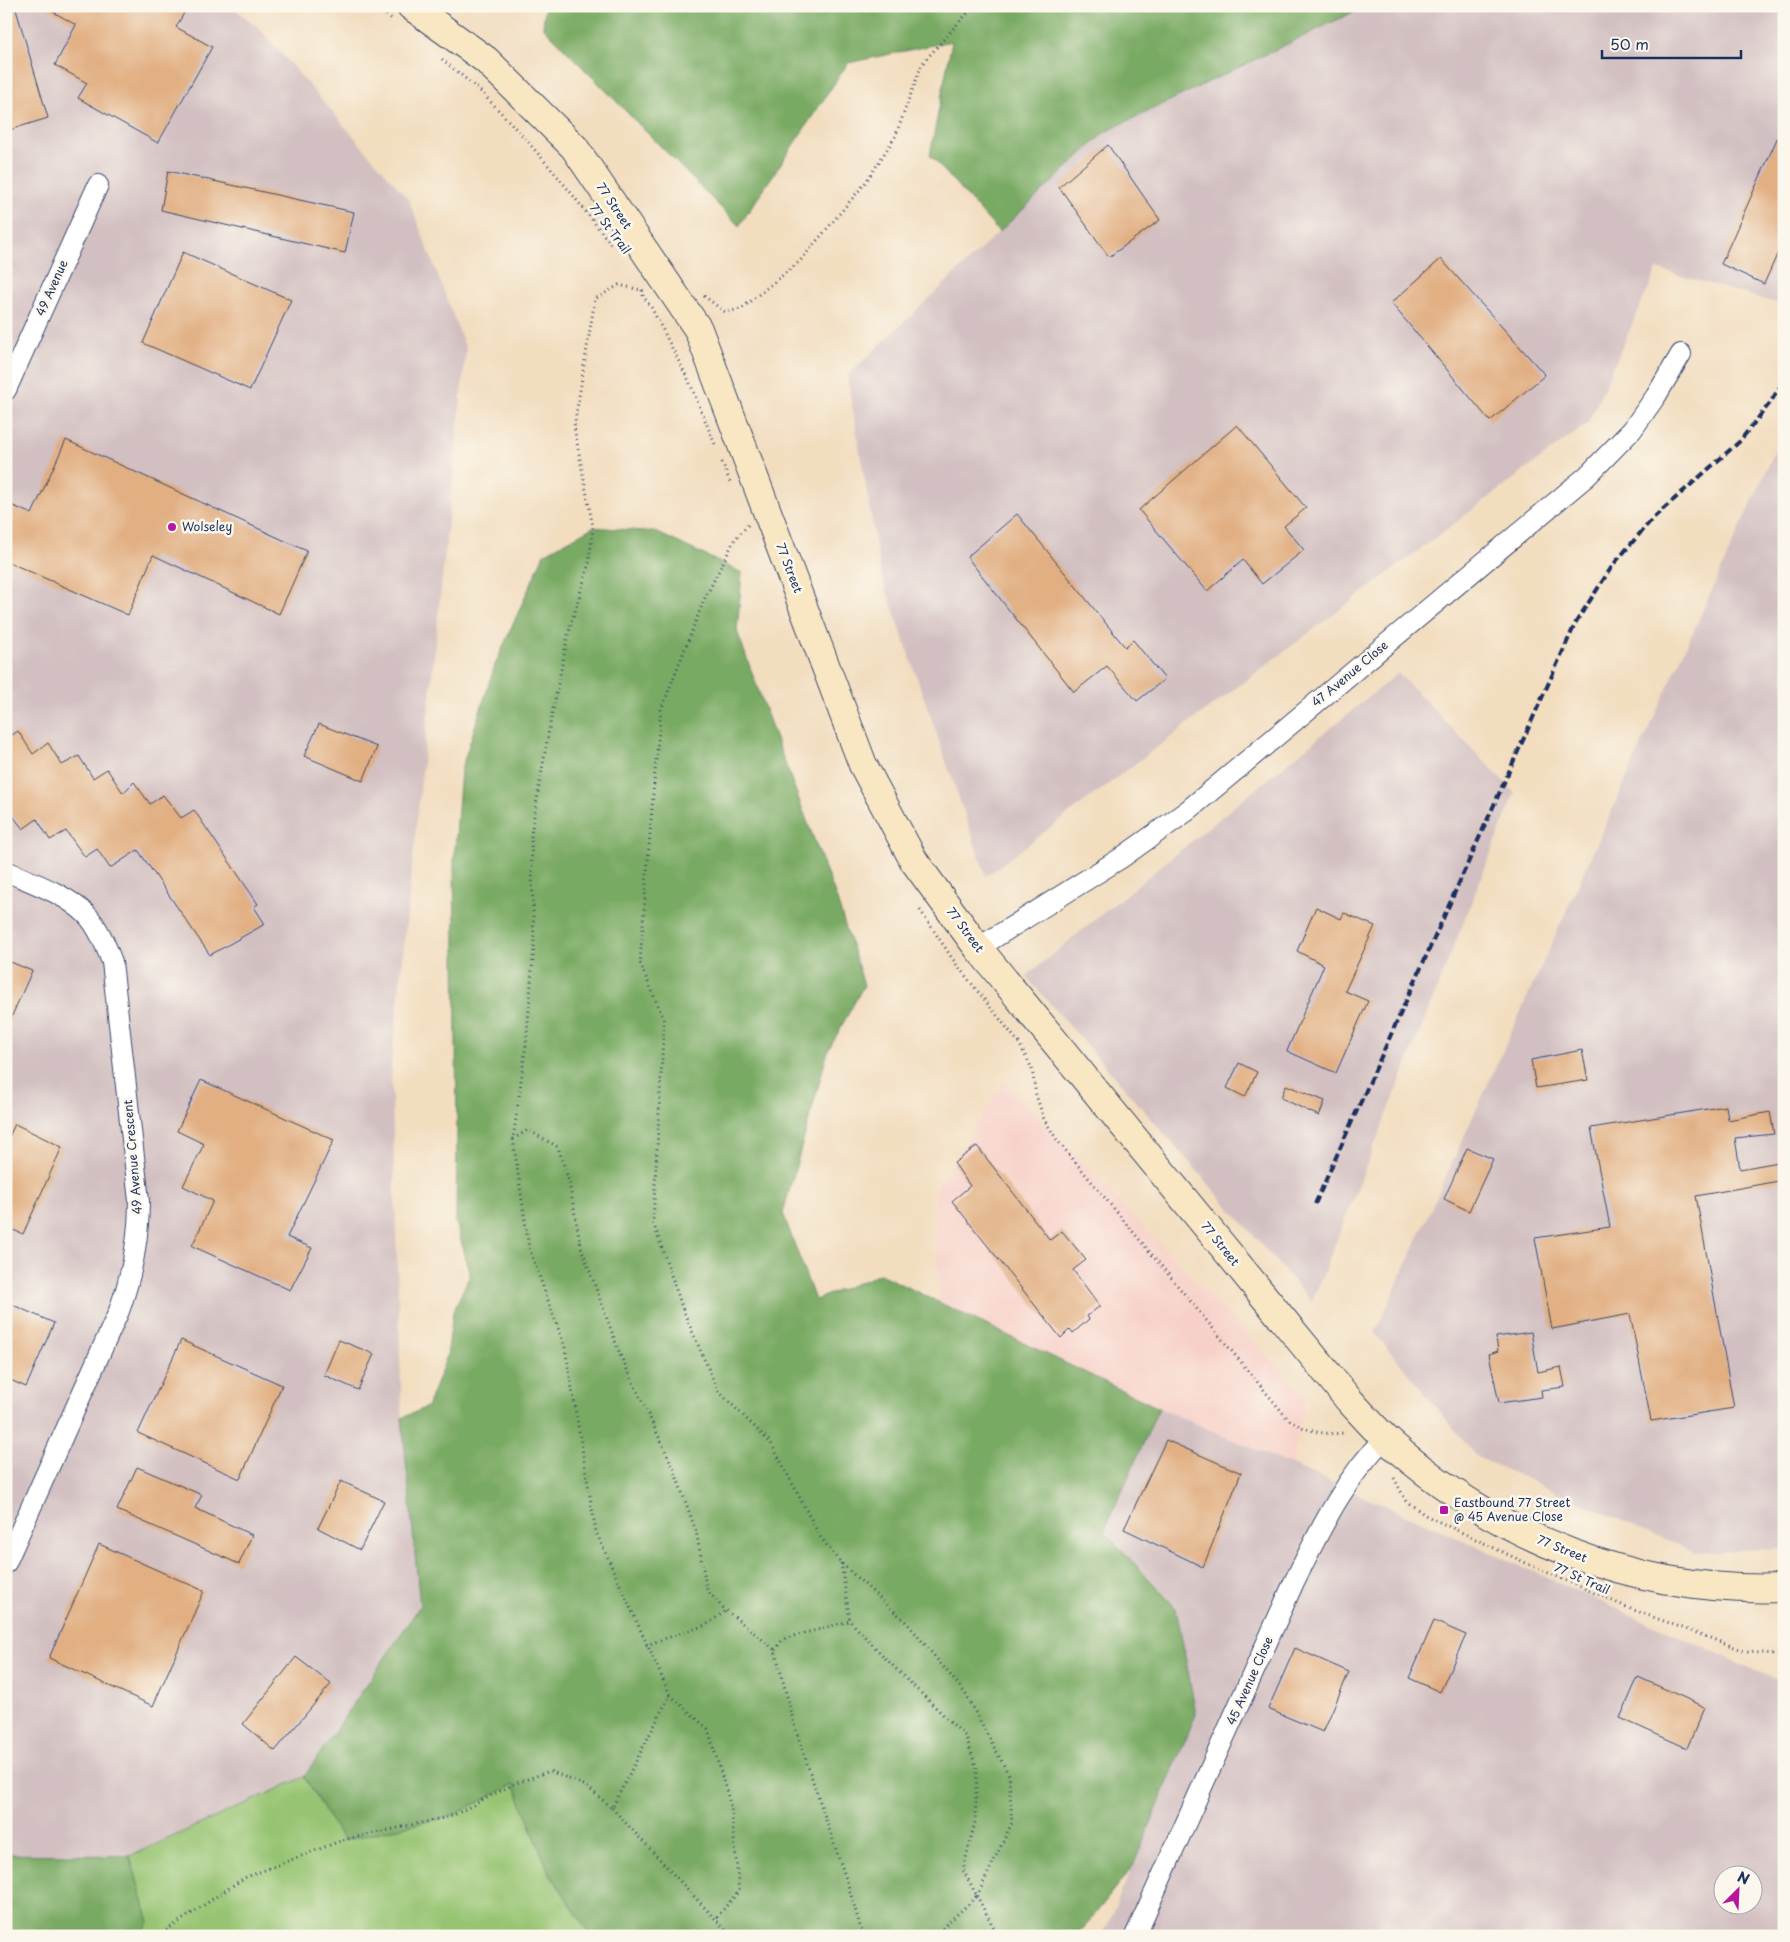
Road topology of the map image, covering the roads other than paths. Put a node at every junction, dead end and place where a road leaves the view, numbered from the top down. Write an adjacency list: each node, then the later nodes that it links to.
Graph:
1 (403, 14): 6 (main road, 77 Street)
2 (98, 185): 4 (street, 49 Avenue)
3 (1681, 354): 6 (street, 47 Avenue Close)
4 (6, 390)
5 (6, 871): 8 (street, 49 Avenue Crescent)
6 (978, 948): 7 (main road, 77 Street)
7 (1385, 1438): 9 (main road, 77 Street); 10 (street, 45 Avenue Close)
8 (6, 1563)
9 (1784, 1588)
10 (1135, 1936)

